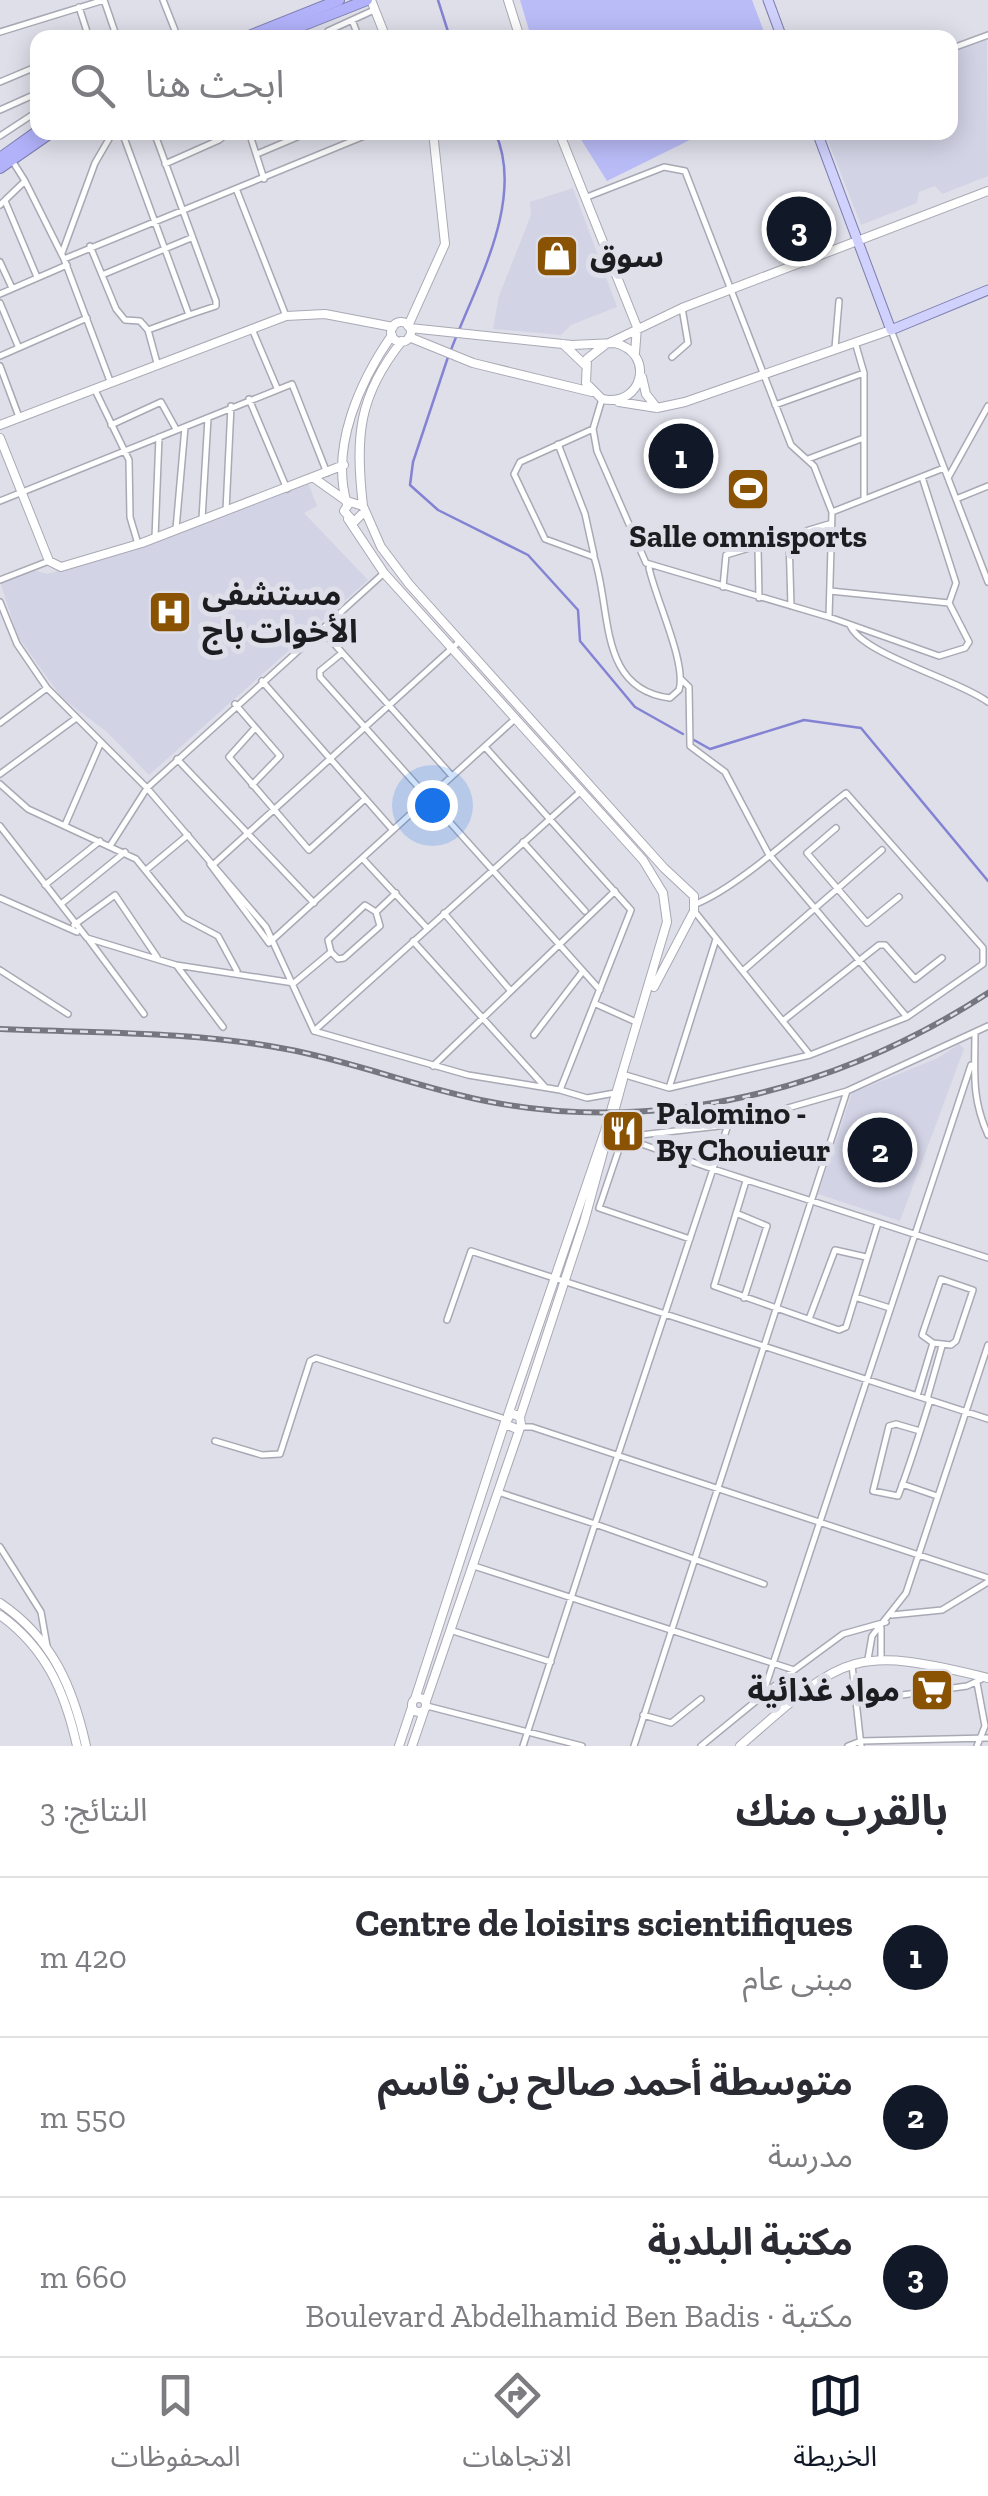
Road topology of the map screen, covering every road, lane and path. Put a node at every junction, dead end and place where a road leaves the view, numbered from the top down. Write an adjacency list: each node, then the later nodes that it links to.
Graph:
1 (104, 0): 7 (street); 10 (street)
2 (163, 0): 11 (street)
3 (340, 0): 12 (highway)
4 (508, 0): 17 (main road)
5 (768, 0): 18 (main road)
6 (370, 3): 8 (street); 13 (highway); 16 (main road)
7 (79, 7): 9 (street); 19 (street)
8 (352, 20): 14 (street); 15 (street)
9 (86, 30)
10 (114, 30)
11 (175, 30)
12 (264, 30)
13 (294, 30)
14 (330, 30)
15 (356, 30)
16 (382, 30)
17 (517, 30)
18 (779, 30)
19 (0, 32)
20 (988, 35): 21 (street)
21 (958, 46)
22 (30, 69): 23 (street)
23 (0, 82)
24 (30, 97): 25 (street)
25 (0, 110)
26 (30, 117): 27 (street)
27 (0, 136)
28 (30, 138): 41 (highway)
29 (38, 140): 41 (highway)
30 (108, 140): 56 (street)
31 (125, 140): 51 (street)
32 (157, 140): 42 (street)
33 (218, 140): 42 (street)
34 (253, 140): 40 (street)
35 (290, 140): 40 (street)
36 (356, 140): 44 (street)
37 (434, 140): 75 (main road)
38 (562, 140): 48 (main road)
39 (820, 140): 53 (main road)
40 (257, 154): 44 (street)
41 (6, 159): 43 (highway); 45 (street)
42 (165, 164): 50 (street)
43 (0, 168)
44 (264, 180): 46 (street)
45 (25, 181): 49 (street); 56 (street)
46 (236, 191): 50 (street); 68 (street)
47 (988, 191): 53 (main road)
48 (587, 198): 61 (street); 71 (main road)
49 (2, 203): 59 (street)
50 (182, 210): 51 (street); 52 (street)
51 (156, 220): 54 (street); 55 (street)
52 (192, 237): 55 (street); 67 (street)
53 (860, 240): 61 (main road); 73 (main road)
54 (90, 246): 56 (street); 58 (street)
55 (166, 249): 58 (street); 67 (street)
56 (64, 259): 59 (street); 69 (street)
57 (0, 262): 60 (street)
58 (102, 275): 72 (street)
59 (37, 277): 60 (street)
60 (12, 288): 63 (street)
61 (732, 290): 66 (main road); 88 (street)
62 (988, 290): 73 (main road)
63 (0, 294)
64 (838, 301): 80 (street)
65 (0, 303): 79 (street)
66 (682, 308): 71 (main road); 83 (street)
67 (189, 315): 72 (street)
68 (286, 316): 70 (main road); 74 (main road)
69 (87, 318): 79 (street); 90 (street)
70 (251, 326): 84 (main road); 92 (street)
71 (636, 328): 78 (main road); 81 (main road)
72 (148, 330): 84 (street)
73 (891, 330): 76 (main road); 115 (street)
74 (393, 331): 75 (main road); 75 (main road); 114 (main road)
75 (408, 333): 77 (main road); 93 (main road); 127 (main road)
76 (855, 342): 80 (main road); 87 (street)
77 (563, 344): 78 (main road); 85 (main road)
78 (607, 344): 81 (main road); 85 (main road)
79 (18, 347): 82 (street)
80 (835, 348): 88 (main road)
81 (635, 354): 89 (main road)
82 (0, 356)
83 (672, 356)
84 (157, 363): 90 (main road)
85 (584, 365): 93 (main road)
86 (0, 366): 101 (street)
87 (864, 373): 97 (street); 110 (street)
88 (763, 375): 97 (street); 100 (main road)
89 (641, 376): 96 (main road); 100 (main road)
90 (110, 381): 91 (main road)
91 (94, 387): 101 (main road); 104 (street)
92 (277, 389): 95 (street); 116 (street)
93 (592, 392): 94 (main road)
94 (602, 398): 96 (main road); 106 (street)
95 (249, 400): 98 (street); 121 (street)
96 (615, 400): 100 (main road)
97 (774, 405): 113 (street)
98 (230, 406): 102 (street); 128 (street)
99 (988, 406): 119 (street)
100 (657, 408)
101 (20, 417): 103 (main road)
102 (208, 418): 105 (street); 131 (street)
103 (0, 425)
104 (111, 425): 107 (street); 112 (street)
105 (185, 427): 107 (street); 133 (street)
106 (593, 429): 111 (street); 140 (street)
107 (176, 430): 108 (street)
108 (159, 437): 112 (street); 134 (street)
109 (0, 438): 122 (main road)
110 (863, 439): 113 (street); 123 (street)
111 (558, 444): 138 (street); 138 (street)
112 (124, 450): 122 (street); 136 (street)
113 (808, 459): 129 (street)
114 (344, 465): 116 (main road); 126 (main road)
115 (944, 468): 117 (street); 119 (street)
116 (326, 472): 118 (main road)
117 (922, 477): 123 (street); 148 (street)
118 (314, 478): 121 (main road); 126 (main road)
119 (948, 478): 124 (street)
120 (988, 486): 124 (street)
121 (287, 489): 128 (main road)
122 (22, 492): 125 (street); 139 (main road)
123 (864, 498): 129 (street)
124 (956, 499): 143 (street)
125 (0, 501)
126 (346, 502): 127 (main road); 130 (main road)
127 (364, 508): 130 (main road); 153 (main road)
128 (226, 510): 131 (main road)
129 (832, 512): 132 (street)
130 (348, 519): 141 (main road)
131 (202, 520): 133 (main road)
132 (829, 524): 135 (street); 145 (street)
133 (176, 530): 134 (main road)
134 (154, 538): 136 (main road)
135 (789, 538): 137 (street); 149 (street)
136 (138, 544): 139 (main road)
137 (758, 547): 144 (street); 146 (street)
138 (594, 557): 155 (street)
139 (49, 561): 142 (street)
140 (648, 565): 144 (street); 155 (street)
141 (384, 573): 152 (street); 153 (main road)
142 (0, 580)
143 (988, 582)
144 (723, 587): 146 (street)
145 (830, 590): 148 (street); 150 (street)
146 (760, 598): 149 (street)
147 (0, 602): 157 (street)
148 (949, 603): 151 (street)
149 (791, 606): 150 (street)
150 (829, 616): 151 (street)
151 (850, 625): 158 (street)
152 (321, 628): 154 (street); 156 (street)
153 (456, 645): 160 (street); 161 (main road); 197 (main road)
154 (342, 654): 160 (street); 165 (street)
155 (682, 680): 191 (street)
156 (262, 682): 159 (street); 168 (street)
157 (47, 688): 162 (street); 163 (street)
158 (988, 702)
159 (235, 704): 164 (street); 169 (street)
160 (390, 704): 165 (street); 171 (street)
161 (516, 718): 167 (street); 175 (main road)
162 (75, 719): 166 (street); 170 (street)
163 (0, 722)
164 (254, 728): 173 (street); 173 (street)
165 (362, 728): 168 (street); 177 (street)
166 (101, 742): 174 (street); 180 (street)
167 (486, 748): 171 (street); 179 (street)
168 (330, 759): 176 (street); 178 (street)
169 (177, 760): 174 (street); 184 (street)
170 (0, 774)
171 (452, 776): 177 (street)
172 (0, 784): 180 (street)
173 (252, 785): 178 (street)
174 (147, 788): 185 (street); 188 (street)
175 (581, 791): 179 (street); 200 (main road)
176 (366, 798): 178 (street); 183 (street)
177 (428, 799): 183 (street); 195 (street)
178 (272, 809): 184 (street)
179 (550, 818): 187 (street); 199 (street)
180 (65, 825): 186 (street)
181 (0, 826): 196 (street)
182 (836, 828): 198 (street)
183 (393, 830): 192 (street)
184 (247, 832): 193 (street); 204 (street)
185 (188, 835): 193 (street); 194 (street)
186 (100, 841): 188 (street); 196 (street)
187 (523, 842): 195 (street); 209 (street)
188 (110, 846): 190 (street)
189 (882, 850): 198 (street)
190 (124, 852): 194 (street); 205 (street)
191 (768, 853): 207 (street); 208 (street); 237 (street)
192 (363, 859): 201 (street); 204 (street)
193 (213, 865): 218 (street)
194 (146, 870): 228 (street)
195 (492, 871): 211 (street); 219 (street)
196 (45, 885): 205 (street)
197 (686, 887): 200 (main road); 207 (main road)
198 (838, 889): 202 (street); 208 (street)
199 (616, 890): 219 (street); 231 (street)
200 (663, 892): 206 (main road)
201 (396, 893): 210 (street); 213 (street)
202 (899, 897)
203 (0, 898): 214 (street)
204 (314, 903): 218 (street)
205 (60, 904): 212 (street)
206 (668, 908): 207 (main road); 232 (main road)
207 (694, 909): 216 (street); 232 (main road)
208 (814, 910): 222 (street); 226 (street)
209 (585, 911)
210 (376, 912): 220 (street); 220 (street)
211 (444, 913): 213 (street); 230 (street)
212 (74, 925): 214 (street); 223 (street)
213 (427, 928): 217 (street)
214 (80, 932): 215 (street)
215 (87, 938): 223 (street); 235 (street)
216 (716, 938): 226 (street); 250 (street)
217 (412, 941): 236 (street); 242 (street)
218 (273, 944): 229 (street)
219 (558, 945): 227 (street); 230 (street)
220 (331, 952): 229 (street)
221 (942, 958): 222 (street)
222 (859, 959): 237 (street); 238 (street)
223 (158, 960): 224 (street)
224 (176, 965): 228 (street); 241 (street)
225 (0, 970): 234 (street)
226 (744, 970): 238 (street)
227 (583, 971): 231 (street); 244 (street)
228 (237, 973): 229 (street)
229 (294, 984): 242 (street)
230 (510, 990): 236 (street)
231 (600, 990): 233 (street)
232 (649, 995): 239 (main road)
233 (595, 1004): 239 (street); 251 (street)
234 (68, 1014)
235 (144, 1014)
236 (480, 1017): 247 (street); 249 (street)
237 (907, 1017): 245 (street)
238 (783, 1020): 245 (street)
239 (639, 1023): 248 (main road)
240 (988, 1026): 243 (street)
241 (224, 1027)
242 (314, 1031): 247 (street)
243 (975, 1032): 246 (street); 252 (street)
244 (534, 1035)
245 (810, 1055): 250 (street)
246 (971, 1065): 256 (street); 265 (street)
247 (434, 1066): 249 (street)
248 (622, 1074): 250 (street); 253 (main road); 255 (main road)
249 (546, 1088): 251 (street)
250 (669, 1088)
251 (560, 1090): 253 (street)
252 (846, 1091): 254 (street); 260 (street)
253 (616, 1093): 261 (main road)
254 (728, 1125): 257 (street); 258 (street)
255 (610, 1133): 257 (street); 261 (main road)
256 (988, 1135)
257 (623, 1137): 258 (street); 262 (street)
258 (713, 1169): 259 (street); 266 (street)
259 (746, 1181): 260 (street); 263 (street)
260 (811, 1201): 264 (street); 274 (street)
261 (584, 1203): 262 (street); 269 (main road); 270 (main road)
262 (599, 1208): 266 (street)
263 (736, 1213): 272 (street); 272 (street)
264 (878, 1223): 265 (street); 267 (street)
265 (914, 1234): 268 (street); 273 (street)
266 (690, 1239): 275 (street)
267 (866, 1257): 271 (street); 276 (street)
268 (988, 1258)
269 (554, 1279): 270 (street); 277 (street); 286 (main road)
270 (564, 1282): 275 (street); 288 (main road)
271 (855, 1297): 273 (street); 276 (street)
272 (744, 1298): 274 (street)
273 (890, 1308): 282 (street)
274 (776, 1309): 276 (street); 280 (street)
275 (666, 1312): 280 (street); 291 (street)
276 (809, 1319)
277 (448, 1320)
278 (933, 1343): 281 (street); 281 (street); 283 (street)
279 (988, 1344): 285 (street)
280 (764, 1346): 282 (street); 293 (street)
281 (942, 1346): 284 (street)
282 (866, 1379): 283 (street); 296 (street)
283 (917, 1396): 284 (street)
284 (928, 1400): 285 (street); 289 (street)
285 (966, 1412): 287 (street); 295 (street)
286 (506, 1418): 288 (main road); 288 (main road); 290 (street); 323 (main road)
287 (988, 1419)
288 (520, 1423): 291 (street); 294 (main road)
289 (920, 1431): 292 (street); 292 (street)
290 (215, 1441)
291 (619, 1456): 293 (street); 297 (street)
292 (902, 1484): 295 (street)
293 (720, 1488): 296 (street); 300 (street)
294 (496, 1491): 297 (street); 301 (main road)
295 (938, 1496): 299 (street)
296 (820, 1520): 299 (street); 315 (street)
297 (595, 1524): 300 (street); 304 (street)
298 (0, 1547): 311 (street)
299 (920, 1554): 302 (street); 307 (street)
300 (695, 1559): 303 (street); 310 (street)
301 (471, 1565): 304 (street); 309 (main road)
302 (988, 1580): 307 (street)
303 (764, 1584)
304 (572, 1598): 310 (street); 314 (street)
305 (0, 1603): 311 (main road)
306 (0, 1615): 329 (main road)
307 (892, 1615): 308 (street)
308 (883, 1625): 312 (street); 313 (street); 317 (street)
309 (450, 1630): 314 (street); 324 (main road)
310 (671, 1631): 315 (street); 325 (street)
311 (46, 1646): 330 (main road)
312 (881, 1658): 313 (main road); 318 (main road)
313 (868, 1660): 316 (main road)
314 (551, 1662): 326 (street)
315 (772, 1663): 317 (street); 320 (street)
316 (852, 1663): 322 (street); 337 (main road)
317 (794, 1670): 320 (street)
318 (987, 1678): 319 (street)
319 (977, 1683): 322 (street); 327 (street)
320 (763, 1694): 336 (street)
321 (702, 1699): 325 (street)
322 (858, 1702): 328 (street)
323 (414, 1703): 324 (main road); 331 (main road)
324 (425, 1706): 326 (street); 332 (main road)
325 (644, 1715): 335 (street)
326 (527, 1733): 333 (street); 334 (street)
327 (985, 1738): 328 (street); 339 (street)
328 (861, 1743): 338 (street)
329 (77, 1746)
330 (86, 1746)
331 (399, 1746)
332 (412, 1746)
333 (523, 1746)
334 (582, 1746)
335 (634, 1746)
336 (701, 1746)
337 (740, 1746)
338 (848, 1746)
339 (977, 1746)

